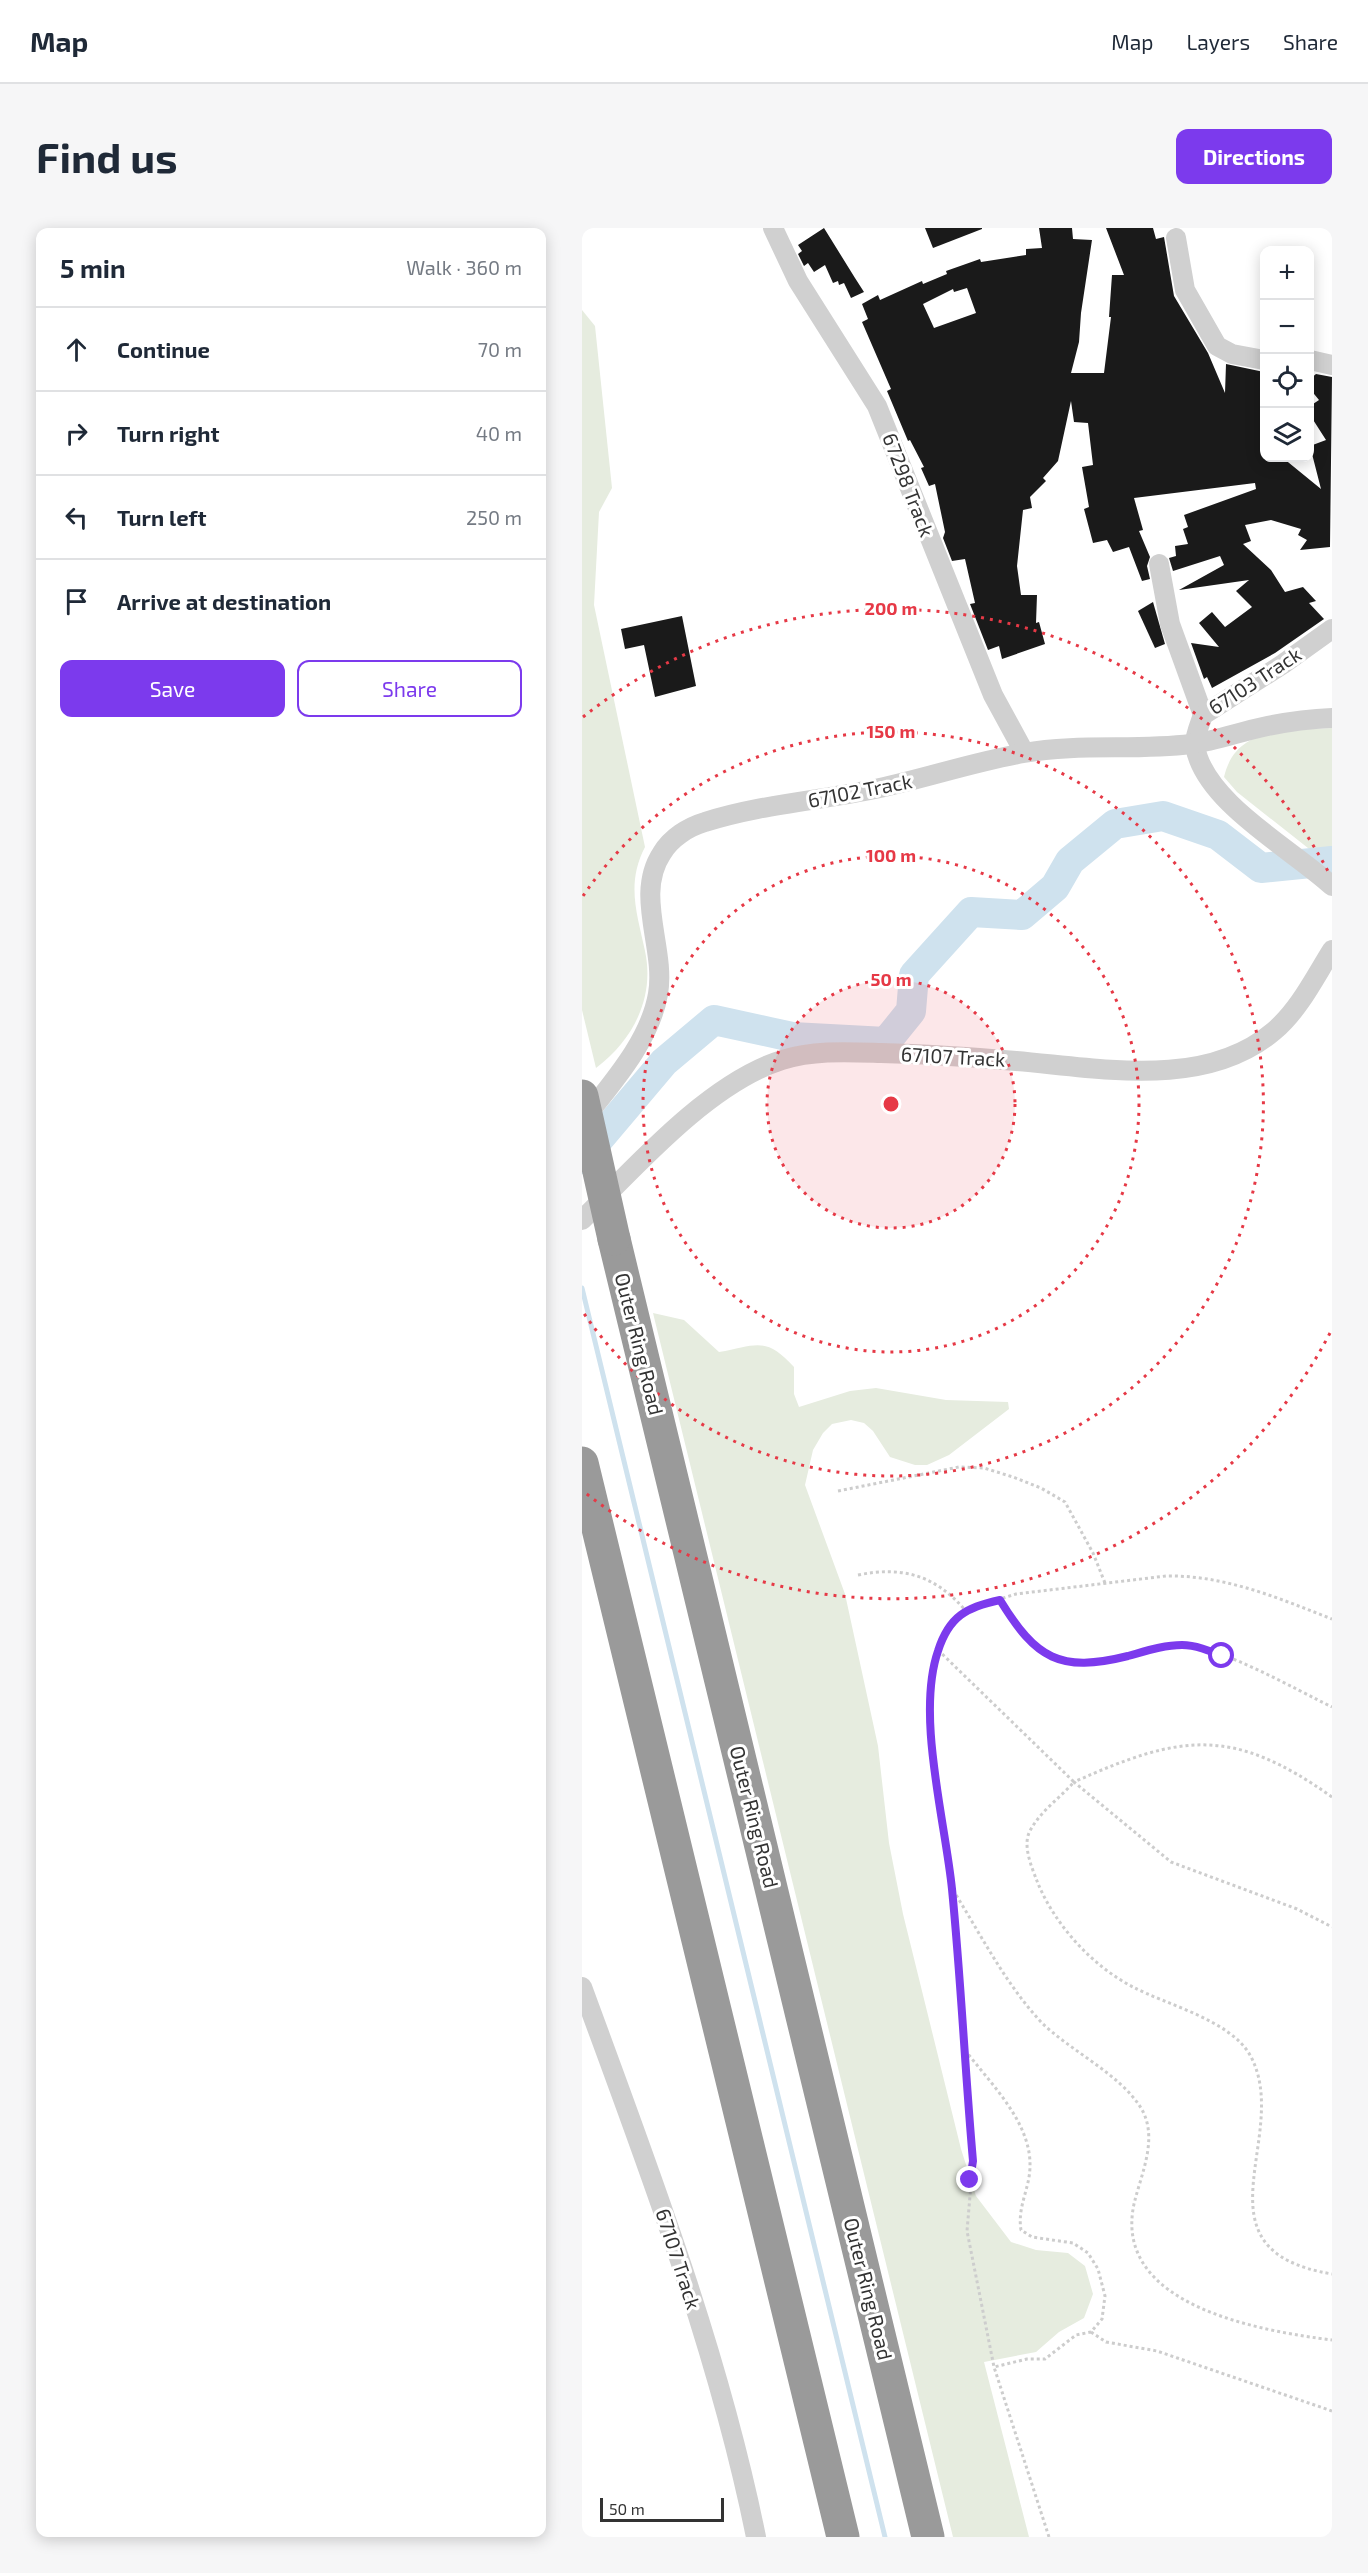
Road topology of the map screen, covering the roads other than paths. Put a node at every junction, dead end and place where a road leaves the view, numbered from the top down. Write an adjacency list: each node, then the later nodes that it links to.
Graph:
1 (773, 228): 11 (street, 67298 Track)
2 (1176, 238): 3 (street)
3 (1260, 359)
4 (1314, 361): 5 (street)
5 (1332, 365)
6 (1159, 564): 8 (street)
7 (1332, 629): 8 (street, 67103 Track)
8 (1203, 715): 10 (street, 67103 Track)
9 (1332, 718): 10 (street, 67102 Track)
10 (1195, 744): 11 (street, 67102 Track); 12 (street)
11 (1024, 753): 14 (street, 67102 Track)
12 (1327, 881)
13 (1332, 950): 16 (street, 67107 Track)
14 (590, 1098): 15 (street, 67102 Track); 21 (highway, Outer Ring Road, bridge)
15 (582, 1120)
16 (582, 1220)
17 (582, 1463): 20 (highway)
18 (582, 1987): 19 (street, 67107 Track)
19 (756, 2537)
20 (843, 2537)
21 (928, 2537)

